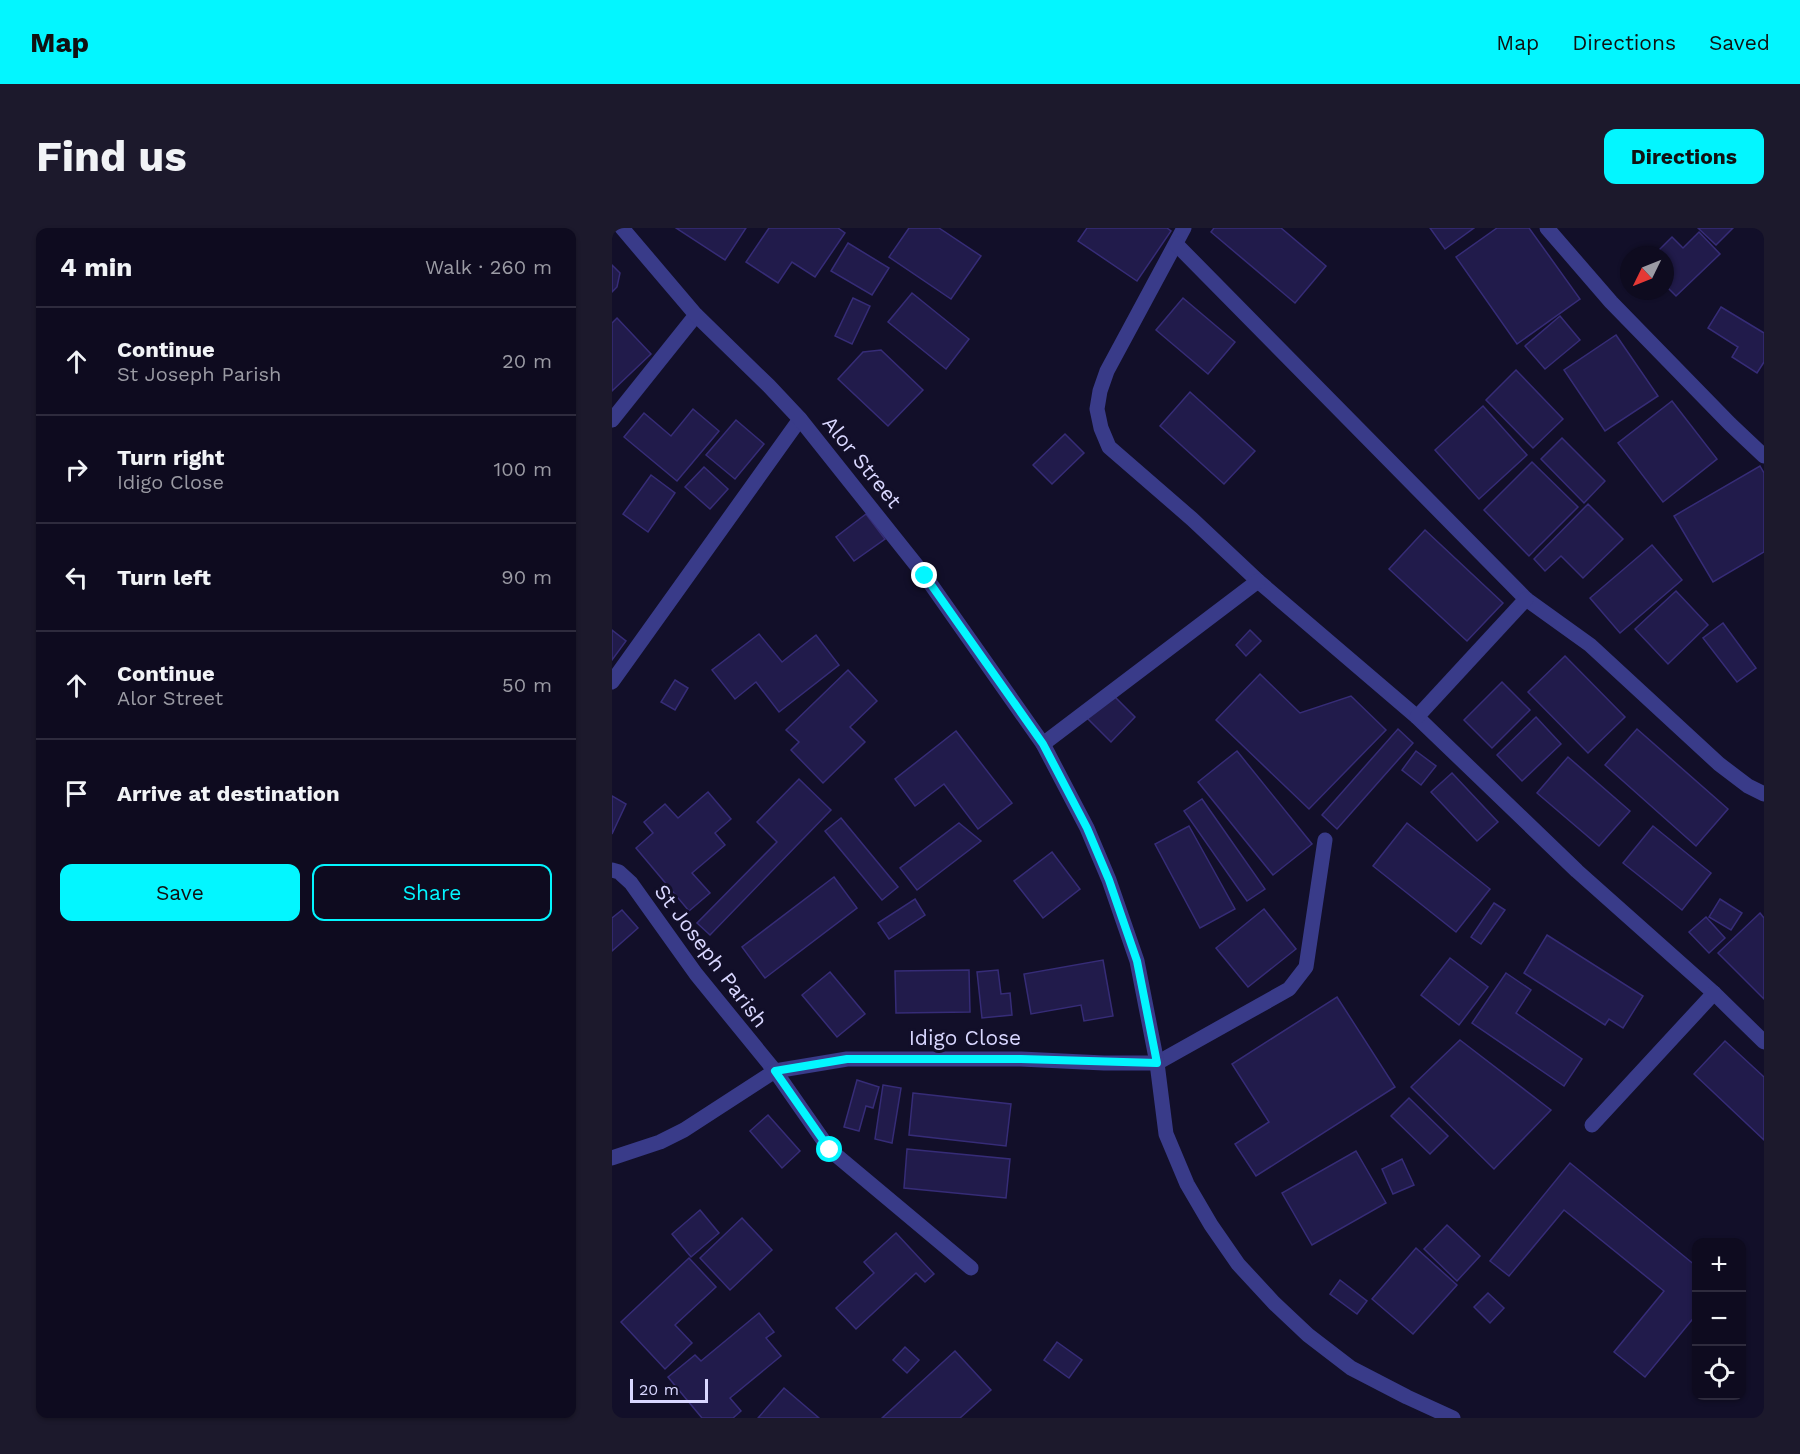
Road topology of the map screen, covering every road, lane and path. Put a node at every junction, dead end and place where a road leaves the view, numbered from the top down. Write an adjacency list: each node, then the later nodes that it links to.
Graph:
1 (1184, 228): 4 (street)
2 (1547, 228): 8 (street)
3 (621, 229): 5 (street, Alor Street)
4 (1176, 244): 9 (street); 10 (street)
5 (696, 315): 6 (street, Alor Street); 7 (street)
6 (800, 419): 11 (street); 13 (street, Alor Street)
7 (612, 420)
8 (1764, 456)
9 (1257, 581): 12 (street); 13 (street)
10 (1526, 599): 12 (street); 14 (street)
11 (612, 682)
12 (1417, 717): 17 (street)
13 (1043, 744): 19 (street, Alor Street)
14 (1764, 794)
15 (1324, 840): 19 (street)
16 (612, 870): 20 (street, St Joseph Parish)
17 (1714, 993): 18 (street); 21 (street)
18 (1764, 1042)
19 (1157, 1063): 20 (street, Idigo Close); 24 (street, Alor Street)
20 (775, 1071): 22 (street); 23 (street, St Joseph Parish)
21 (1592, 1125)
22 (612, 1158)
23 (970, 1268)
24 (1453, 1418)

